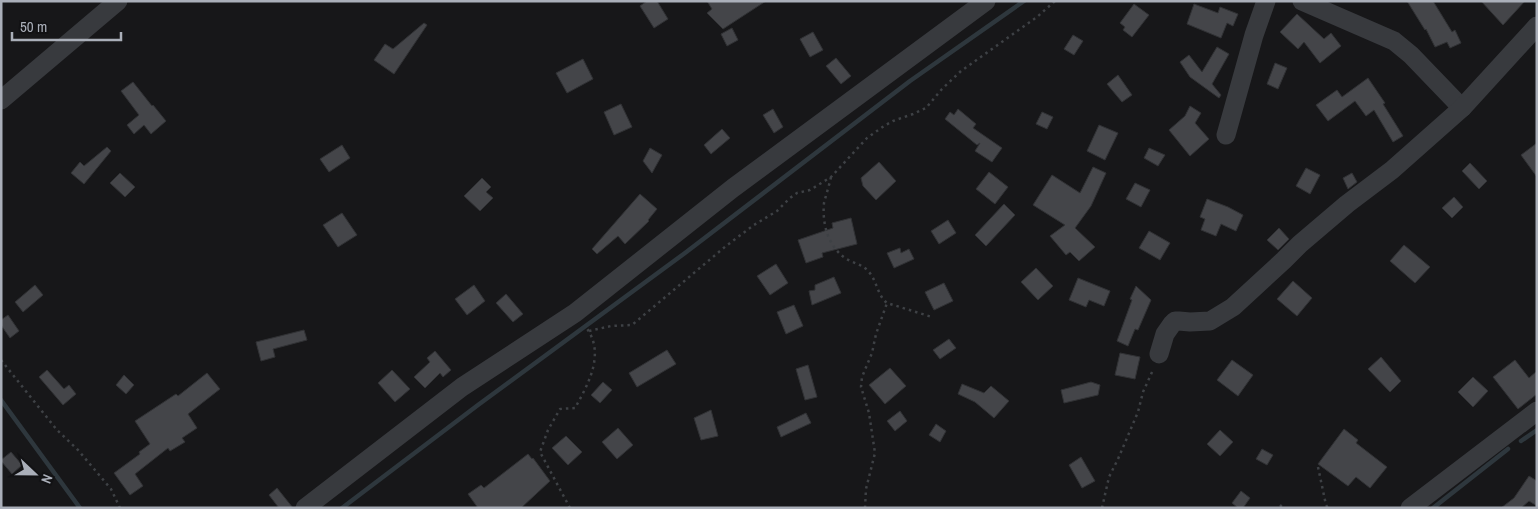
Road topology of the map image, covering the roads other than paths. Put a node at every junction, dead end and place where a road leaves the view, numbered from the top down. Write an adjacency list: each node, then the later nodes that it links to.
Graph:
1 (118, 1): 6 (street)
2 (986, 1): 11 (street)
3 (1266, 1): 8 (street)
4 (1302, 1): 7 (street)
5 (1537, 26): 7 (street)
6 (1, 100)
7 (1462, 108): 9 (street)
8 (1226, 135)
9 (1159, 354)
10 (1537, 411): 12 (street)
11 (306, 508)
12 (1410, 508)

